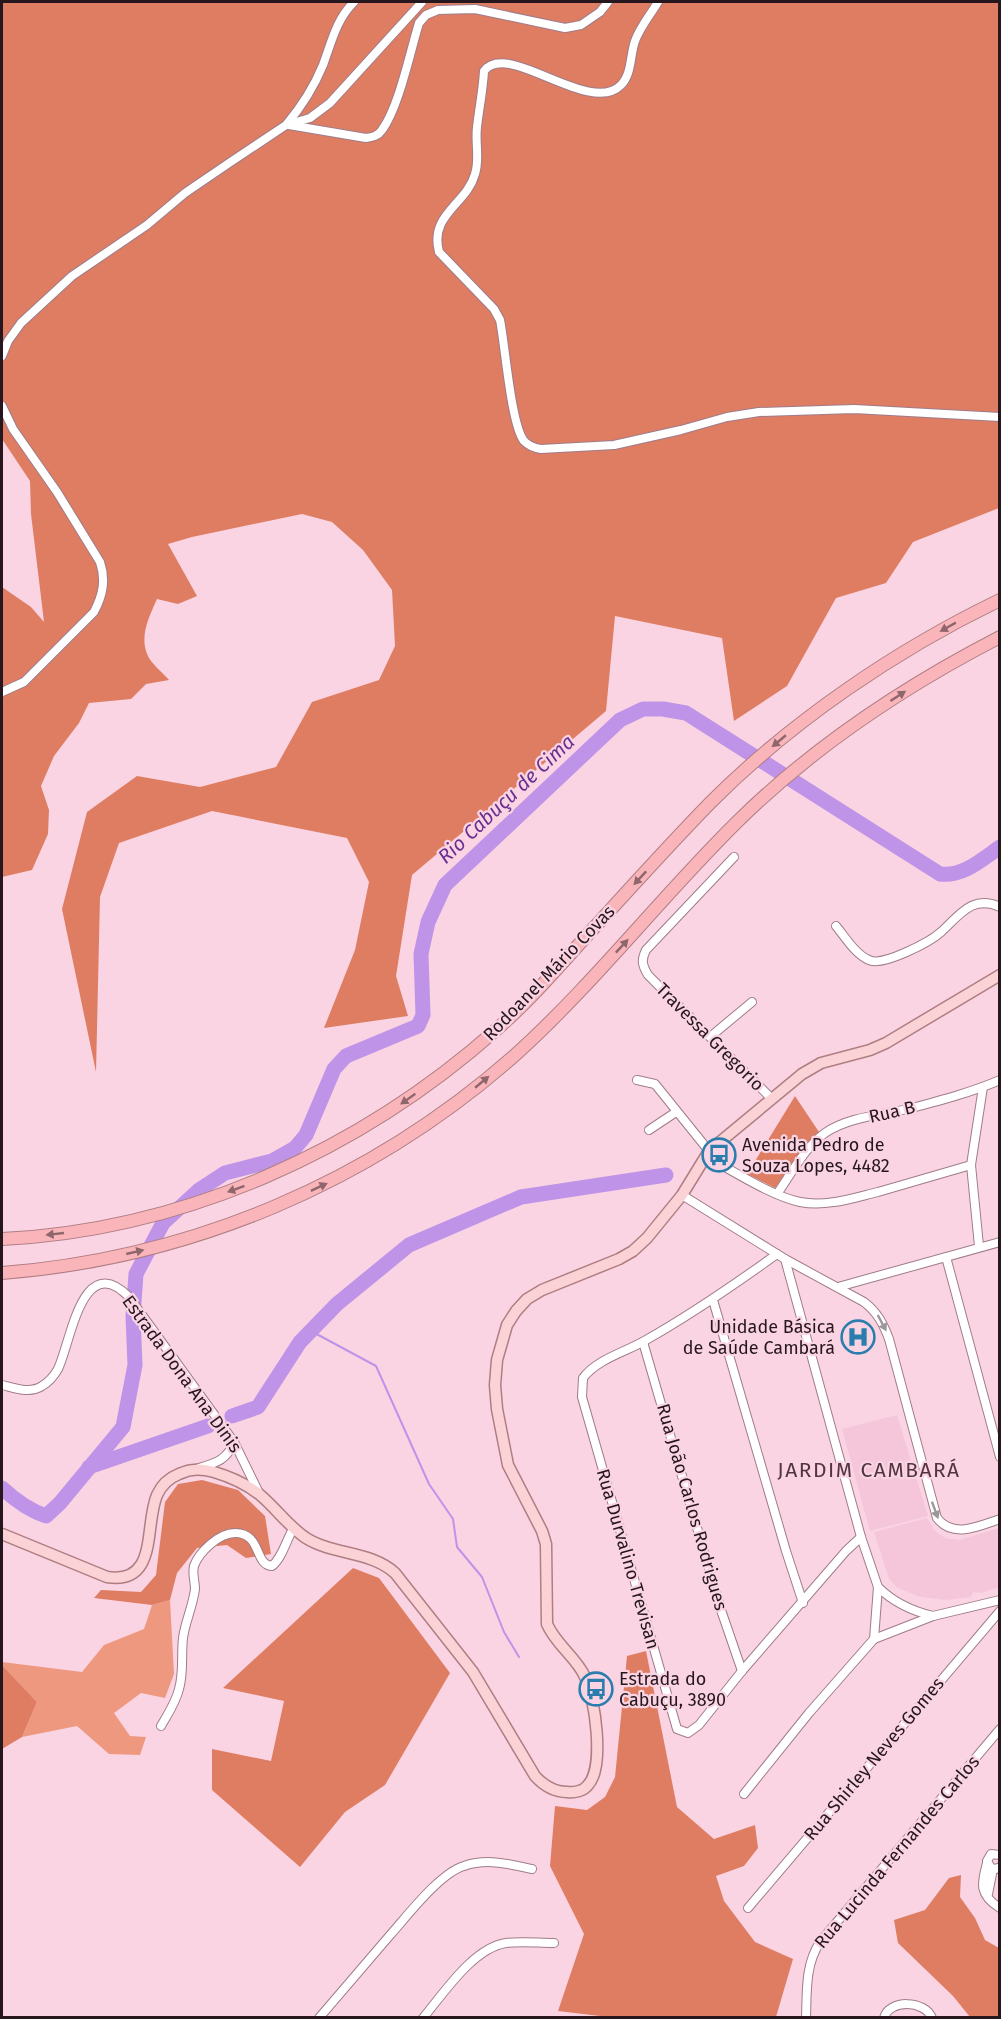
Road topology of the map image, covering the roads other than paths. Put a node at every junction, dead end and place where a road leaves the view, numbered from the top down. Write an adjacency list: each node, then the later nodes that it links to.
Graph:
1 (354, 2): 5 (street)
2 (422, 2): 5 (street)
3 (608, 2): 5 (street)
4 (658, 2): 8 (street)
5 (286, 125): 6 (street)
6 (2, 356)
7 (2, 406): 11 (street)
8 (999, 417)
9 (999, 600): 28 (highway, Rodoanel Mário Covas, one-way to 28)
10 (999, 637): 33 (highway, Rodoanel Mário Covas, one-way to 10)
11 (2, 692)
12 (734, 857): 17 (street, Travessa Gregorio)
13 (999, 907): 14 (street)
14 (836, 926)
15 (999, 975): 21 (main road)
16 (752, 1002): 17 (street)
17 (710, 1037): 21 (street, Travessa Gregorio)
18 (637, 1080): 22 (street)
19 (999, 1080): 20 (street, Rua B)
20 (983, 1087): 25 (street); 26 (street, Rua B)
21 (772, 1099): 24 (main road)
22 (675, 1112): 23 (street); 24 (street)
23 (649, 1130)
24 (707, 1153): 26 (street); 27 (main road)
25 (971, 1165): 26 (street); 30 (street)
26 (777, 1194)
27 (682, 1196): 31 (street); 43 (main road)
28 (2, 1239)
29 (999, 1242): 30 (street)
30 (979, 1246): 32 (street)
31 (781, 1256): 34 (street); 35 (street); 45 (street)
32 (946, 1257): 34 (street); 39 (street)
33 (2, 1273)
34 (838, 1287): 42 (street, one-way to 42)
35 (713, 1300): 36 (street); 48 (street)
36 (644, 1342): 52 (street, Rua João Carlos Rodrigues); 52 (street, Rua Durvalino Trevisan)
37 (2, 1385): 38 (street, Estrada Dona Ana Dinis)
38 (234, 1442): 40 (street); 41 (street, Estrada Dona Ana Dinis)
39 (999, 1457)
40 (199, 1468): 41 (main road); 44 (main road)
41 (261, 1495): 43 (main road)
42 (999, 1519)
43 (293, 1529): 53 (street)
44 (2, 1534)
45 (861, 1537): 46 (street); 48 (street)
46 (878, 1587): 50 (street); 51 (street)
47 (999, 1600): 50 (street)
48 (803, 1603): 52 (street)
49 (999, 1611): 60 (street, Rua Shirley Neves Gomes)
50 (933, 1616): 51 (street)
51 (874, 1639): 55 (street)
52 (742, 1671)
53 (161, 1726)
54 (999, 1729): 64 (street, Rua Lucinda Fernandes Carlos)
55 (744, 1794)
56 (999, 1845): 57 (street)
57 (994, 1862): 59 (street)
58 (532, 1869): 62 (street)
59 (995, 1906)
60 (748, 1908)
61 (554, 1943): 63 (street)
62 (319, 2018)
63 (423, 2018)
64 (806, 2018)
65 (884, 2018): 66 (street)
66 (932, 2018)

